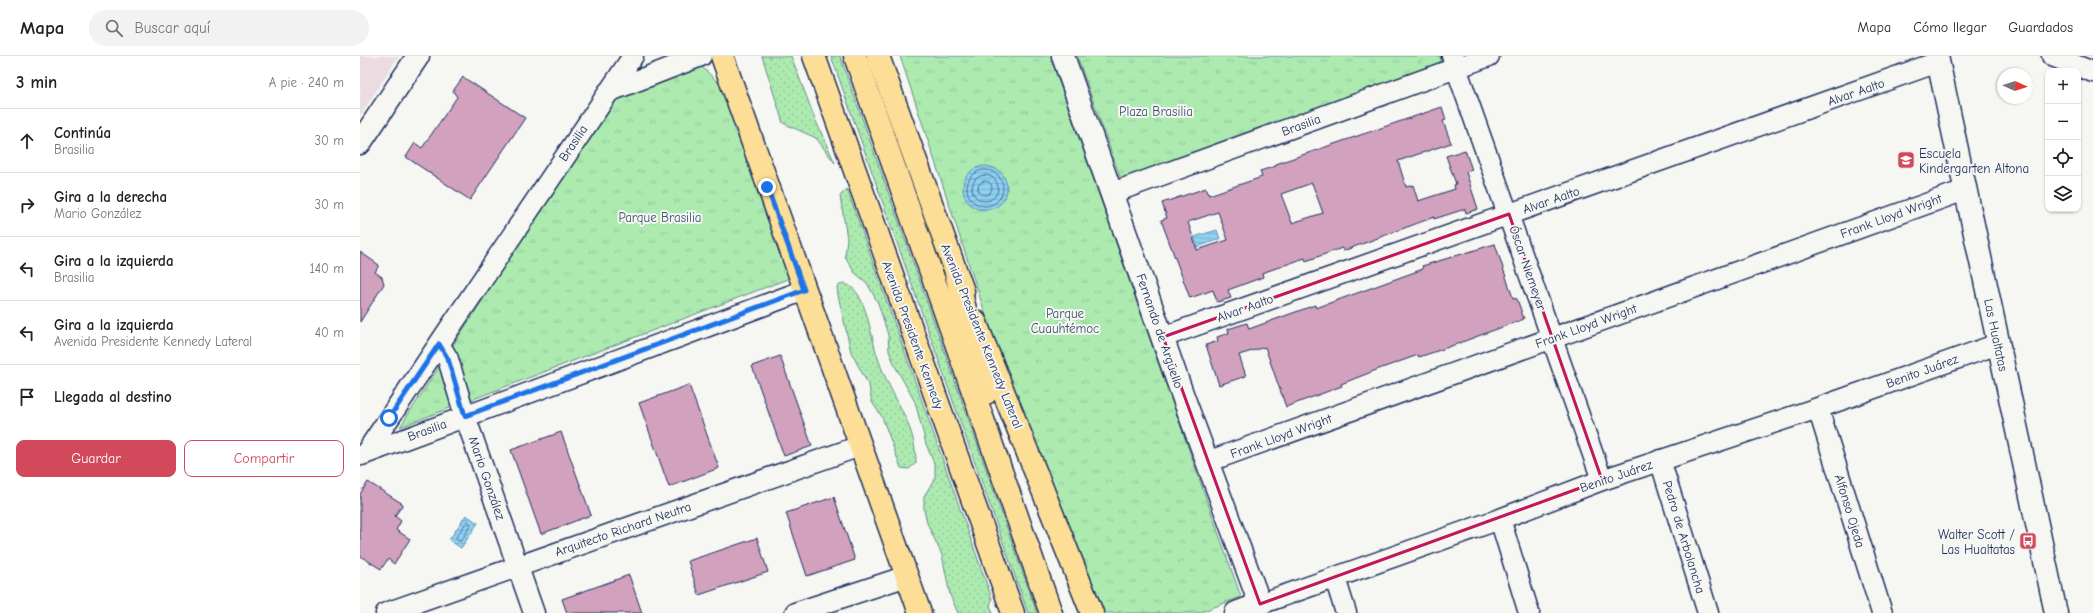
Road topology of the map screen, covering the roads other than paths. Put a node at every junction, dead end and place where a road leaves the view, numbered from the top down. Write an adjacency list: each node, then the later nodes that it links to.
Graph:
1 (418, 56): 15 (street)
2 (633, 56): 14 (street, Brasilia)
3 (701, 56): 14 (street)
4 (814, 56): 42 (main road, Avenida Presidente Kennedy)
5 (854, 56): 33 (main road)
6 (878, 56): 19 (main road, Avenida Presidente Kennedy Lateral)
7 (1063, 56): 17 (street, Fernando de Argüello)
8 (1489, 56): 12 (street, Brasilia)
9 (2052, 56): 13 (street)
10 (718, 59): 20 (main road)
11 (1938, 59): 16 (street, Las Hualtatas); 18 (street, Alvar Aalto)
12 (1455, 62): 17 (street, Brasilia); 18 (street, Óscar Niemeyer)
13 (2093, 72)
14 (608, 92): 23 (street, Brasilia)
15 (360, 143)
16 (1965, 190): 22 (street, Frank Lloyd Wright); 24 (street, Las Hualtatas)
17 (1112, 193): 21 (street, Fernando de Argüello)
18 (1509, 214): 21 (street, Alvar Aalto); 22 (street, Óscar Niemeyer)
19 (956, 273): 33 (main road); 44 (main road, Avenida Presidente Kennedy Lateral)
20 (804, 290): 26 (street, Brasilia); 27 (main road)
21 (1163, 337): 30 (street, Fernando de Argüello)
22 (1553, 339): 30 (street, Frank Lloyd Wright); 31 (street, Óscar Niemeyer)
23 (439, 344): 26 (street, Mario González); 28 (street, Brasilia)
24 (1998, 344): 25 (street, Benito Juárez); 50 (street, Las Hualtatas)
25 (1818, 408): 29 (street, Benito Juárez); 49 (street, Alfonso Ojeda)
26 (465, 416): 28 (street, Brasilia); 34 (street, Mario González)
27 (860, 446): 34 (street, Arquitecto Richard Neutra); 35 (main road)
28 (362, 454)
29 (1660, 460): 31 (street, Benito Juárez); 48 (street, Pedro de Arbolancha)
30 (1207, 462): 37 (street, Fernando de Argüello)
31 (1602, 480): 32 (street, Benito Juárez)
32 (1500, 519): 36 (street, Benito Juárez); 47 (street)
33 (1021, 530): 43 (main road)
34 (518, 566): 38 (street, Arquitecto Richard Neutra); 39 (street, Mario González)
35 (907, 576): 40 (street); 41 (main road)
36 (1335, 578): 37 (street, Benito Juárez); 46 (street)
37 (1260, 604): 45 (street, Benito Juárez)
38 (386, 613)
39 (534, 613)
40 (795, 613)
41 (920, 613)
42 (1013, 613)
43 (1051, 613)
44 (1092, 613)
45 (1236, 613)
46 (1346, 613)
47 (1529, 613)
48 (1708, 613)
49 (1882, 613)
50 (2056, 613)

